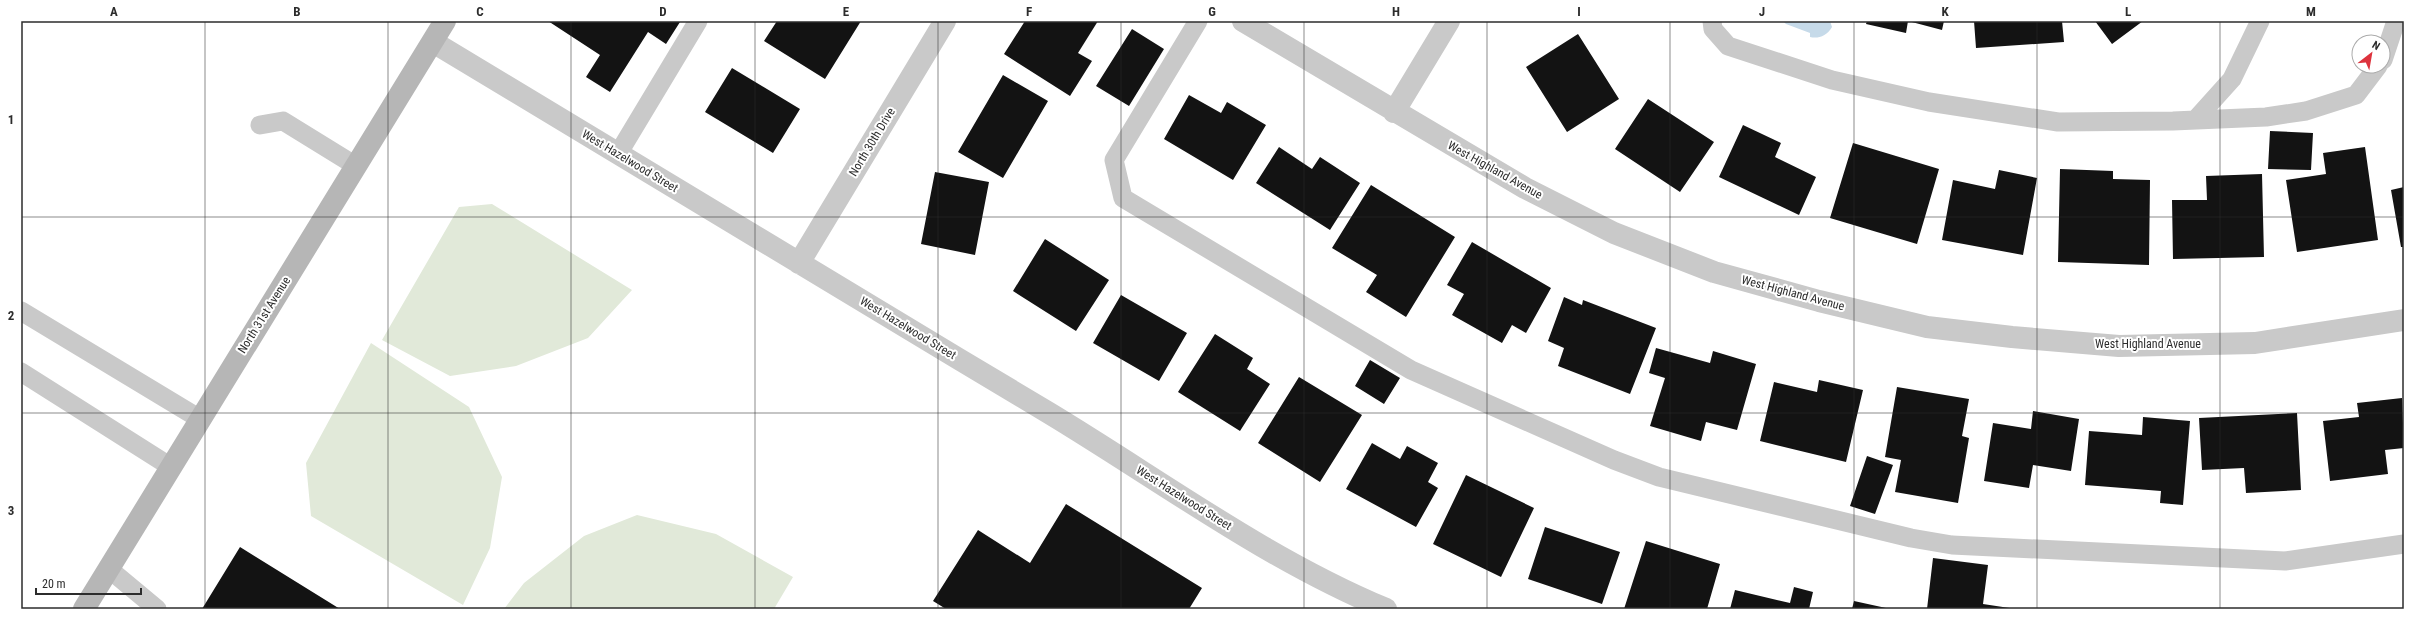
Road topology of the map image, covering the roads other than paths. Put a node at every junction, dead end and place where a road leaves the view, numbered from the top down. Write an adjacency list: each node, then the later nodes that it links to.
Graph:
1 (445, 21): 11 (street, North 31st Avenue)
2 (698, 21): 16 (lane)
3 (945, 21): 18 (street, North 30th Drive)
4 (1198, 21): 24 (lane)
5 (1242, 21): 13 (street, West Highland Avenue)
6 (1449, 21): 13 (street)
7 (1712, 21): 14 (lane)
8 (2260, 21): 14 (lane)
9 (2396, 21): 10 (lane)
10 (2391, 36)
11 (433, 42): 16 (street, West Hazelwood Street); 17 (street, North 31st Avenue)
12 (2372, 74): 14 (lane)
13 (1394, 112): 20 (street, West Highland Avenue)
14 (2196, 119)
15 (260, 125): 17 (lane)
16 (618, 154): 18 (street, West Hazelwood Street)
17 (356, 166): 22 (street, North 31st Avenue)
18 (799, 263): 28 (street, West Hazelwood Street)
19 (21, 310): 22 (lane)
20 (2404, 320)
21 (21, 372): 23 (lane)
22 (200, 419): 23 (street, North 31st Avenue)
23 (171, 467): 25 (street, North 31st Avenue)
24 (2404, 544)
25 (109, 569): 26 (street, North 31st Avenue); 27 (lane)
26 (84, 609)
27 (157, 609)
28 (1386, 609)

